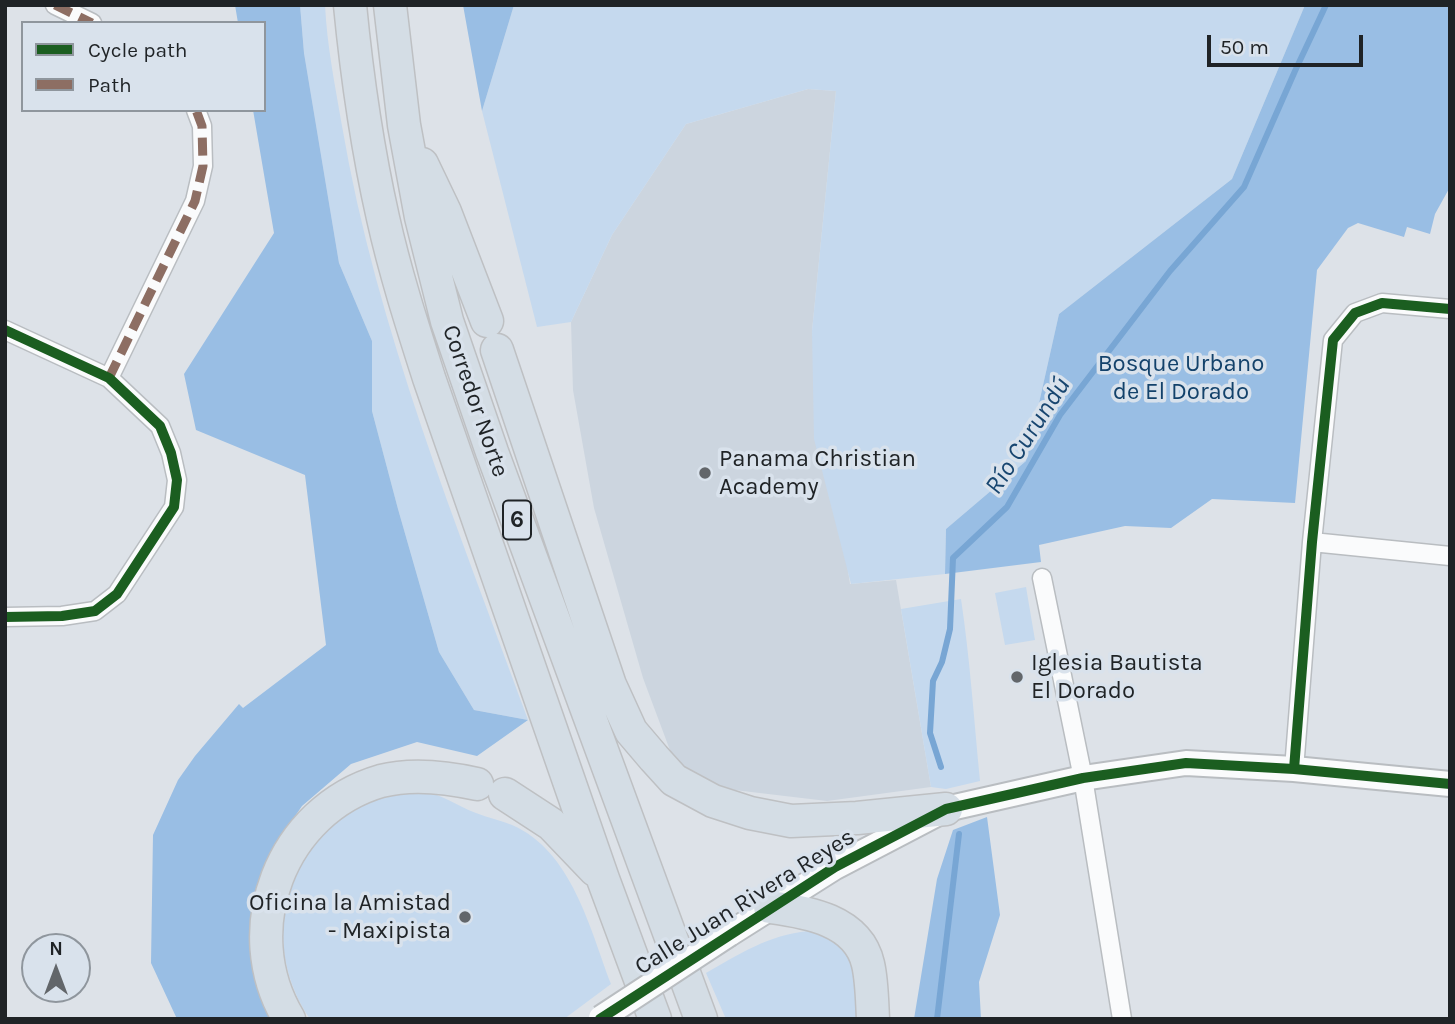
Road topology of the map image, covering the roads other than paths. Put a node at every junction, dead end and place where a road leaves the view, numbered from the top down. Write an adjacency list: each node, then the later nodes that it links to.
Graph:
1 (55, 5): 4 (street)
2 (350, 5): 20 (highway, Corredor Norte / 6)
3 (390, 5): 6 (highway, Corredor Norte / 6)
4 (88, 21)
5 (197, 112): 11 (street)
6 (404, 125): 8 (highway); 25 (highway, Corredor Norte / 6)
7 (1450, 309): 12 (street)
8 (487, 321)
9 (5, 330): 11 (street)
10 (497, 350): 19 (highway)
11 (109, 378): 15 (street)
12 (1312, 542): 13 (street); 16 (street)
13 (1450, 556)
14 (1042, 578): 17 (street)
15 (5, 617)
16 (1294, 769): 17 (street, Calle Juan Rivera Reyes); 18 (street, Calle Juan Rivera Reyes)
17 (1083, 778): 19 (street, Calle Juan Rivera Reyes); 27 (street)
18 (1450, 784)
19 (946, 809): 21 (street, Calle Juan Rivera Reyes)
20 (603, 879): 23 (highway); 24 (highway, Corredor Norte / 6)
21 (770, 907): 22 (street, Calle Juan Rivera Reyes, bridge); 26 (highway)
22 (601, 1018)
23 (289, 1019)
24 (655, 1019)
25 (701, 1019)
26 (873, 1019)
27 (1122, 1019)

